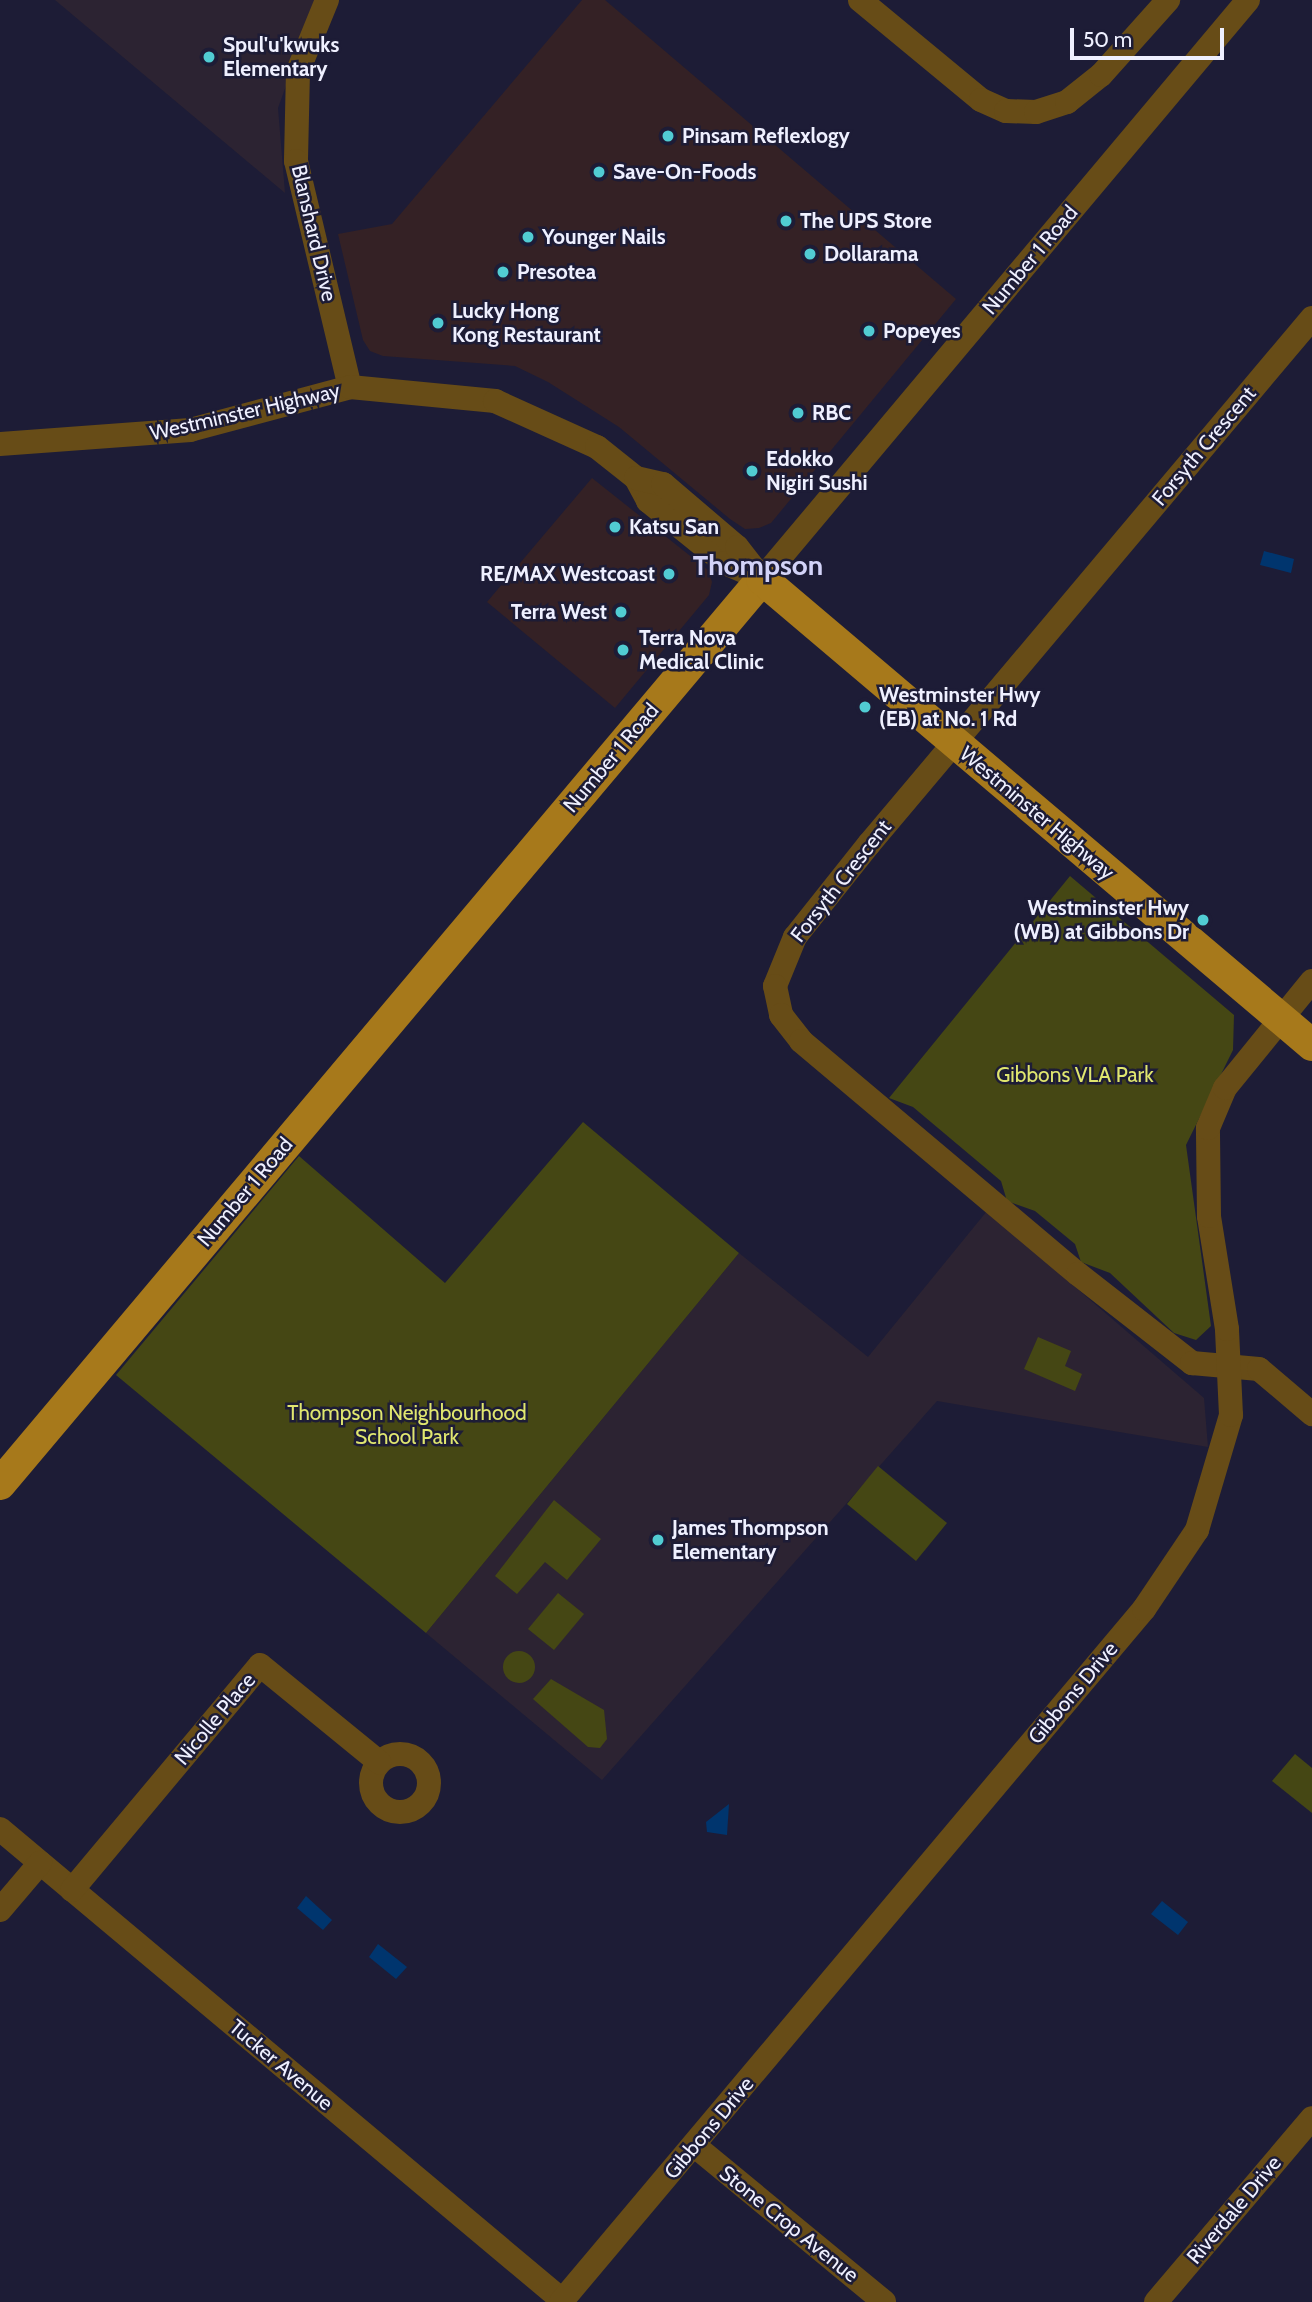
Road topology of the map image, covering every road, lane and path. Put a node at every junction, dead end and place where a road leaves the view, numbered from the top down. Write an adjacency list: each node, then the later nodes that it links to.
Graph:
1 (327, 0): 6 (street, Blanshard Drive)
2 (860, 0): 3 (street)
3 (1168, 0)
4 (1248, 0): 8 (street, Number 1 Road)
5 (1312, 318): 9 (street, Forsyth Crescent)
6 (350, 387): 7 (street, Westminster Highway); 8 (street, Westminster Highway)
7 (0, 444)
8 (762, 579): 9 (main road, Westminster Highway); 15 (main road, Number 1 Road)
9 (953, 742): 11 (main road, Westminster Highway); 13 (street, Forsyth Crescent)
10 (1312, 981): 11 (street, Gibbons Drive)
11 (1281, 1019): 12 (main road, Westminster Highway); 13 (street, Gibbons Drive)
12 (1312, 1045)
13 (1230, 1364): 14 (street, Forsyth Crescent); 22 (street, Gibbons Drive)
14 (1312, 1414)
15 (0, 1484)
16 (379, 1762): 19 (street, Nicolle Place)
17 (0, 1829): 18 (street, Tucker Avenue)
18 (40, 1863): 19 (street, Tucker Avenue); 20 (street)
19 (72, 1890): 23 (street, Tucker Avenue)
20 (0, 1910)
21 (1308, 2132): 25 (street, Riverdale Drive)
22 (695, 2147): 23 (street, Gibbons Drive); 24 (street, Stone Crop Avenue)
23 (562, 2301)
24 (884, 2302)
25 (1156, 2302)

